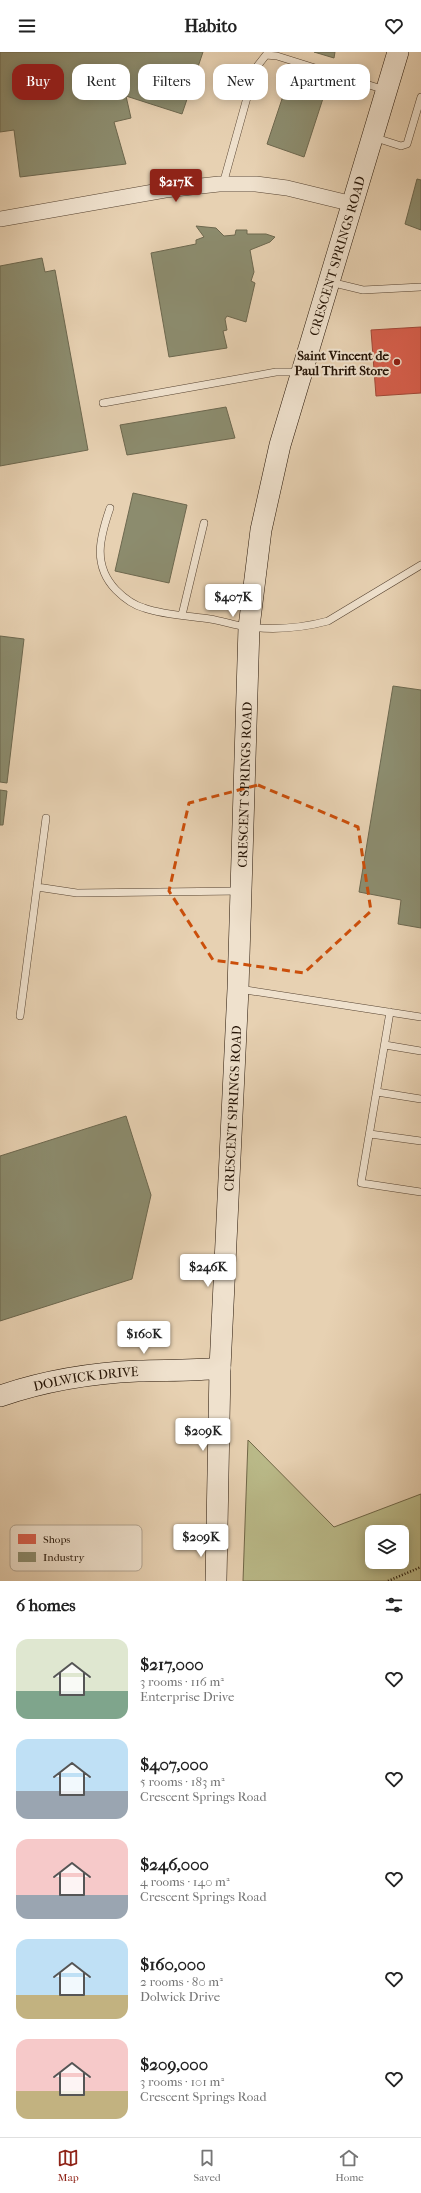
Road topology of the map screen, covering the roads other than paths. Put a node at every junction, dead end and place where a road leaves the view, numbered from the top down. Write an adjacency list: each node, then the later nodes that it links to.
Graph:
1 (398, 52): 2 (main road, CRESCENT SPRINGS ROAD)
2 (387, 91): 4 (main road, CRESCENT SPRINGS ROAD); 5 (lane)
3 (421, 97): 4 (lane)
4 (373, 137): 6 (main road, CRESCENT SPRINGS ROAD)
5 (223, 184): 6 (street); 7 (street)
6 (354, 204): 8 (main road, CRESCENT SPRINGS ROAD)
7 (0, 219)
8 (330, 282): 9 (lane); 10 (main road, CRESCENT SPRINGS ROAD)
9 (421, 287)
10 (303, 372): 11 (lane); 16 (main road, CRESCENT SPRINGS ROAD)
11 (103, 403)
12 (110, 508): 15 (lane)
13 (204, 523): 15 (lane)
14 (421, 565): 16 (lane)
15 (182, 615): 16 (lane)
16 (248, 627): 19 (main road, CRESCENT SPRINGS ROAD)
17 (46, 818): 18 (lane)
18 (37, 887): 19 (lane); 22 (lane)
19 (241, 891): 20 (main road, CRESCENT SPRINGS ROAD)
20 (238, 989): 21 (lane); 31 (main road, CRESCENT SPRINGS ROAD)
21 (390, 1012): 23 (lane); 24 (lane)
22 (20, 1016)
23 (421, 1017)
24 (385, 1045): 25 (lane); 26 (lane)
25 (421, 1051)
26 (377, 1092): 27 (lane); 28 (lane)
27 (421, 1099)
28 (370, 1134): 29 (lane); 30 (lane)
29 (421, 1141)
30 (421, 1192)
31 (220, 1368): 32 (main road, DOLWICK DRIVE); 33 (main road, CRESCENT SPRINGS ROAD)
32 (0, 1396)
33 (216, 1581)

